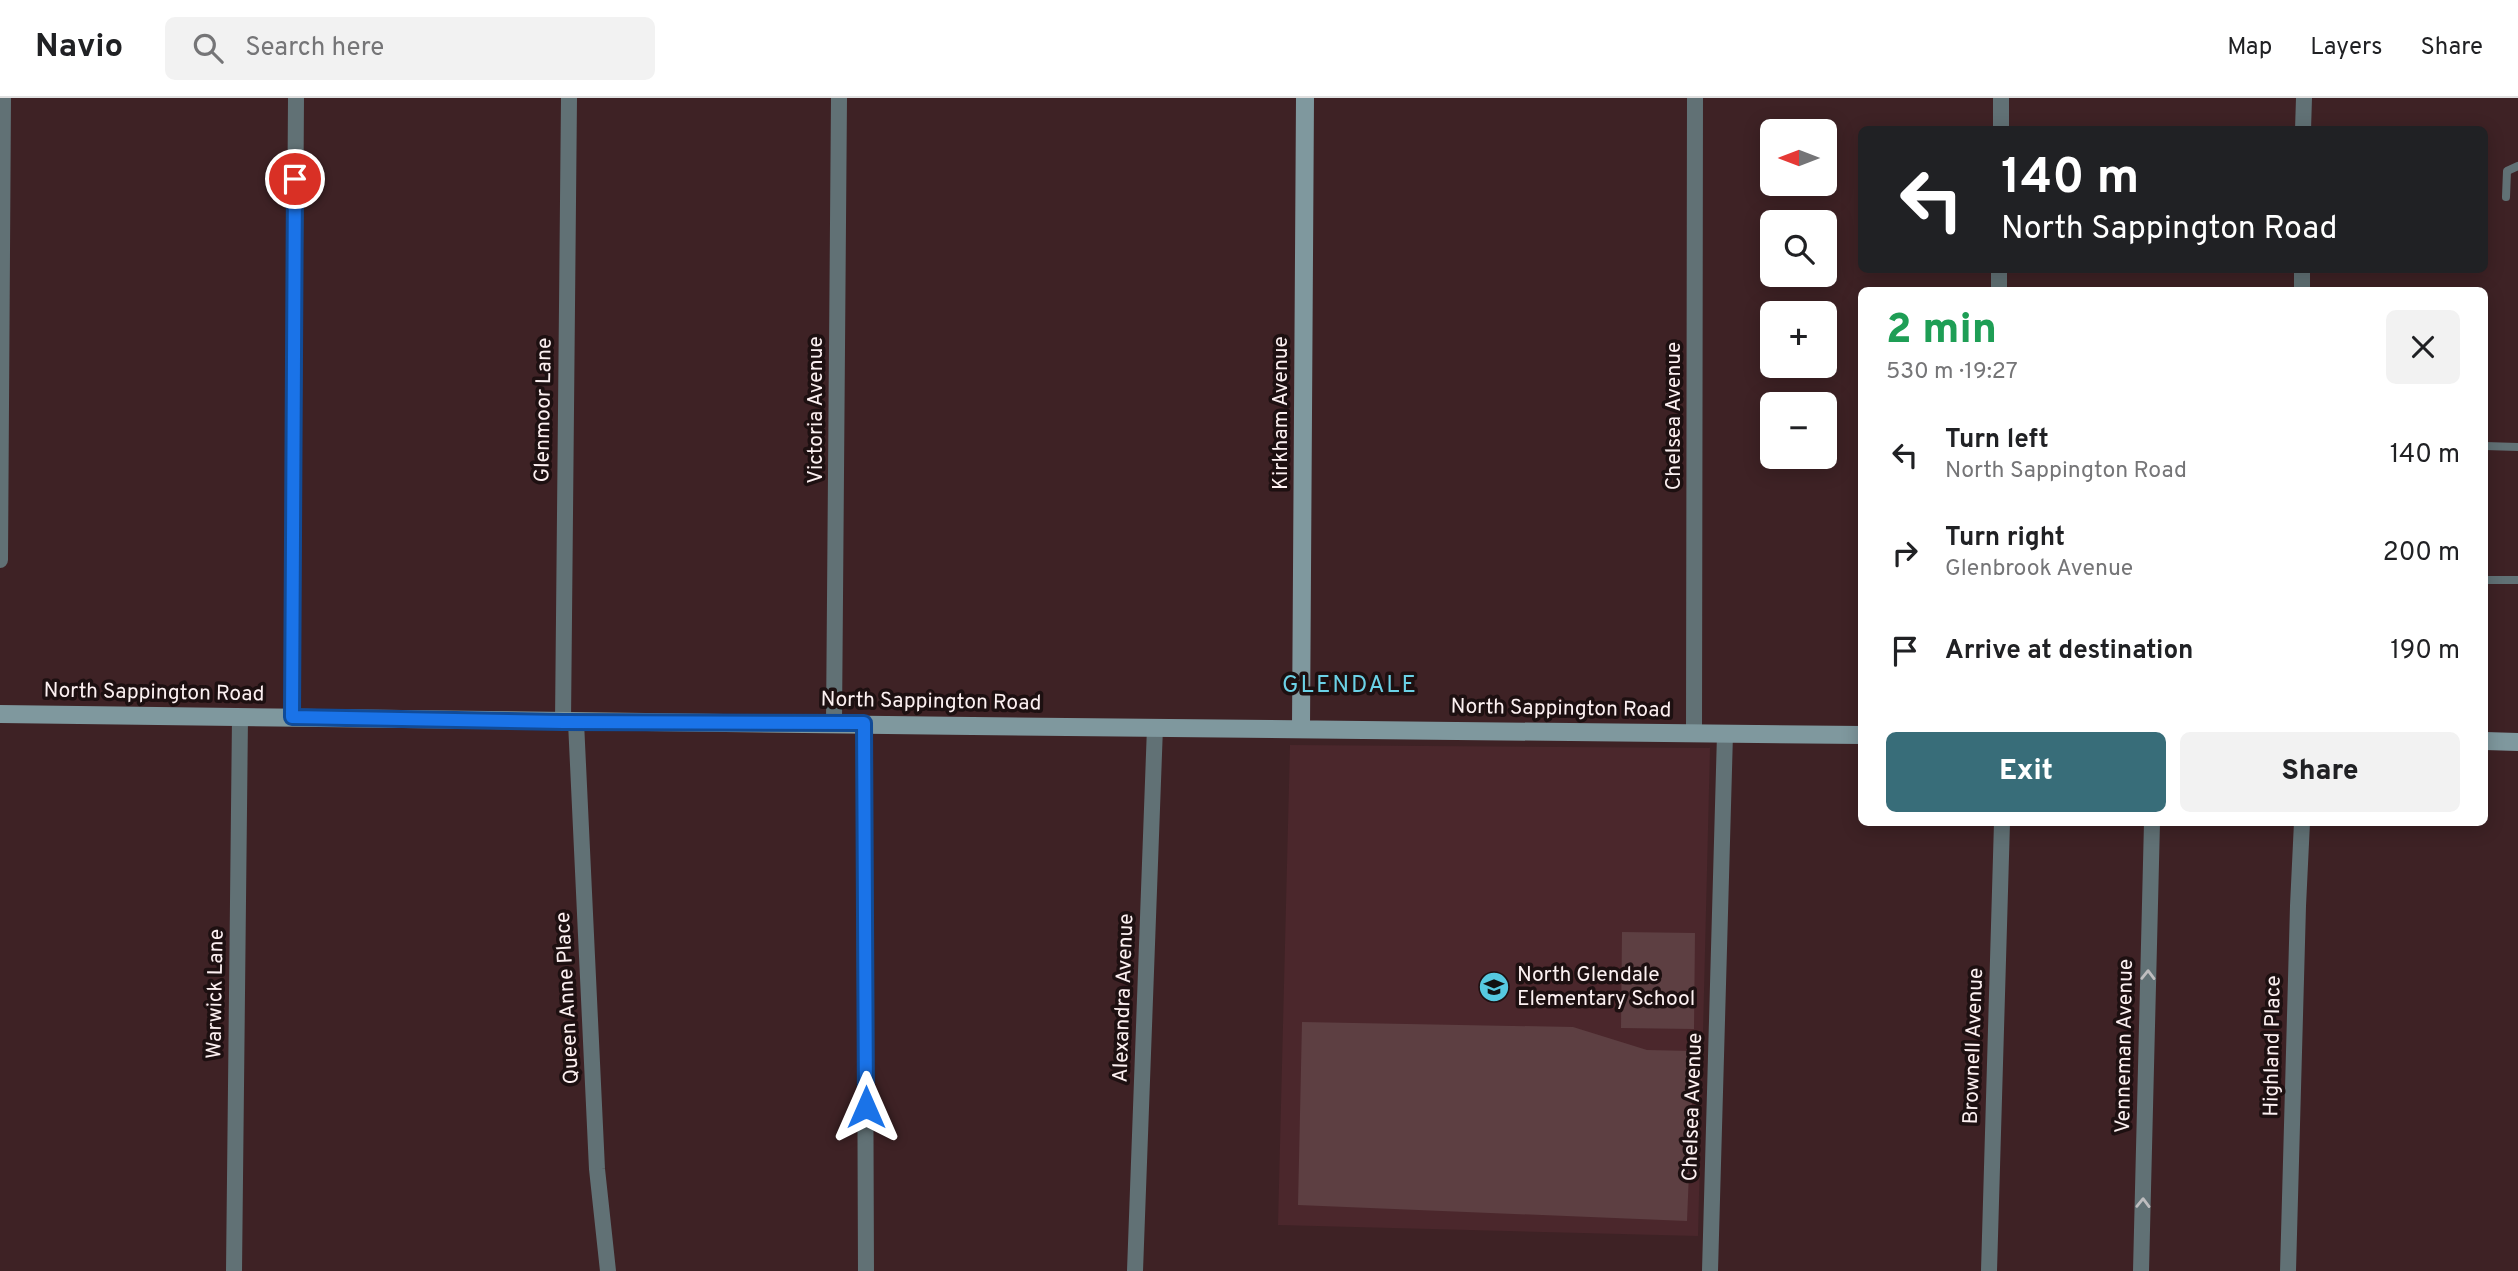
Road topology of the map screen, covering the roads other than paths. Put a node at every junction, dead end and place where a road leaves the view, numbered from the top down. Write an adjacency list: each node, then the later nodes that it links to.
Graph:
1 (3, 98): 15 (street)
2 (296, 98): 20 (street)
3 (569, 98): 21 (street, Glenmoor Lane)
4 (839, 98): 22 (street, Victoria Avenue)
5 (1305, 98): 25 (street, Kirkham Avenue)
6 (1695, 98): 26 (street, Chelsea Avenue)
7 (2001, 98): 9 (street)
8 (2304, 98): 10 (street)
9 (2001, 126)
10 (2303, 126)
11 (2518, 166): 12 (lane)
12 (2505, 197)
13 (2488, 446): 14 (lane)
14 (2518, 447)
15 (0, 560)
16 (2488, 580): 17 (lane)
17 (2518, 580)
18 (0, 714): 19 (street, North Sappington Road)
19 (240, 717): 20 (street, North Sappington Road); 34 (street, Warwick Lane)
20 (292, 717): 21 (street, North Sappington Road)
21 (569, 722): 22 (street, North Sappington Road); 35 (street, Queen Anne Place)
22 (834, 723): 23 (street, North Sappington Road)
23 (864, 723): 24 (street, North Sappington Road); 36 (street)
24 (1155, 727): 25 (street, North Sappington Road); 37 (street, Alexandra Avenue)
25 (1301, 728): 26 (street, North Sappington Road)
26 (1694, 734): 27 (street, North Sappington Road)
27 (1725, 734): 28 (street, North Sappington Road); 38 (street, Chelsea Avenue)
28 (1858, 735)
29 (2488, 741): 30 (street)
30 (2518, 741)
31 (2002, 826): 39 (street, Brownell Avenue)
32 (2152, 826): 40 (street, Venneman Avenue, one-way to 32)
33 (2302, 826): 41 (street, Highland Place)
34 (234, 1271)
35 (608, 1271)
36 (866, 1271)
37 (1135, 1271)
38 (1710, 1271)
39 (1989, 1271)
40 (2141, 1271)
41 (2288, 1271)

